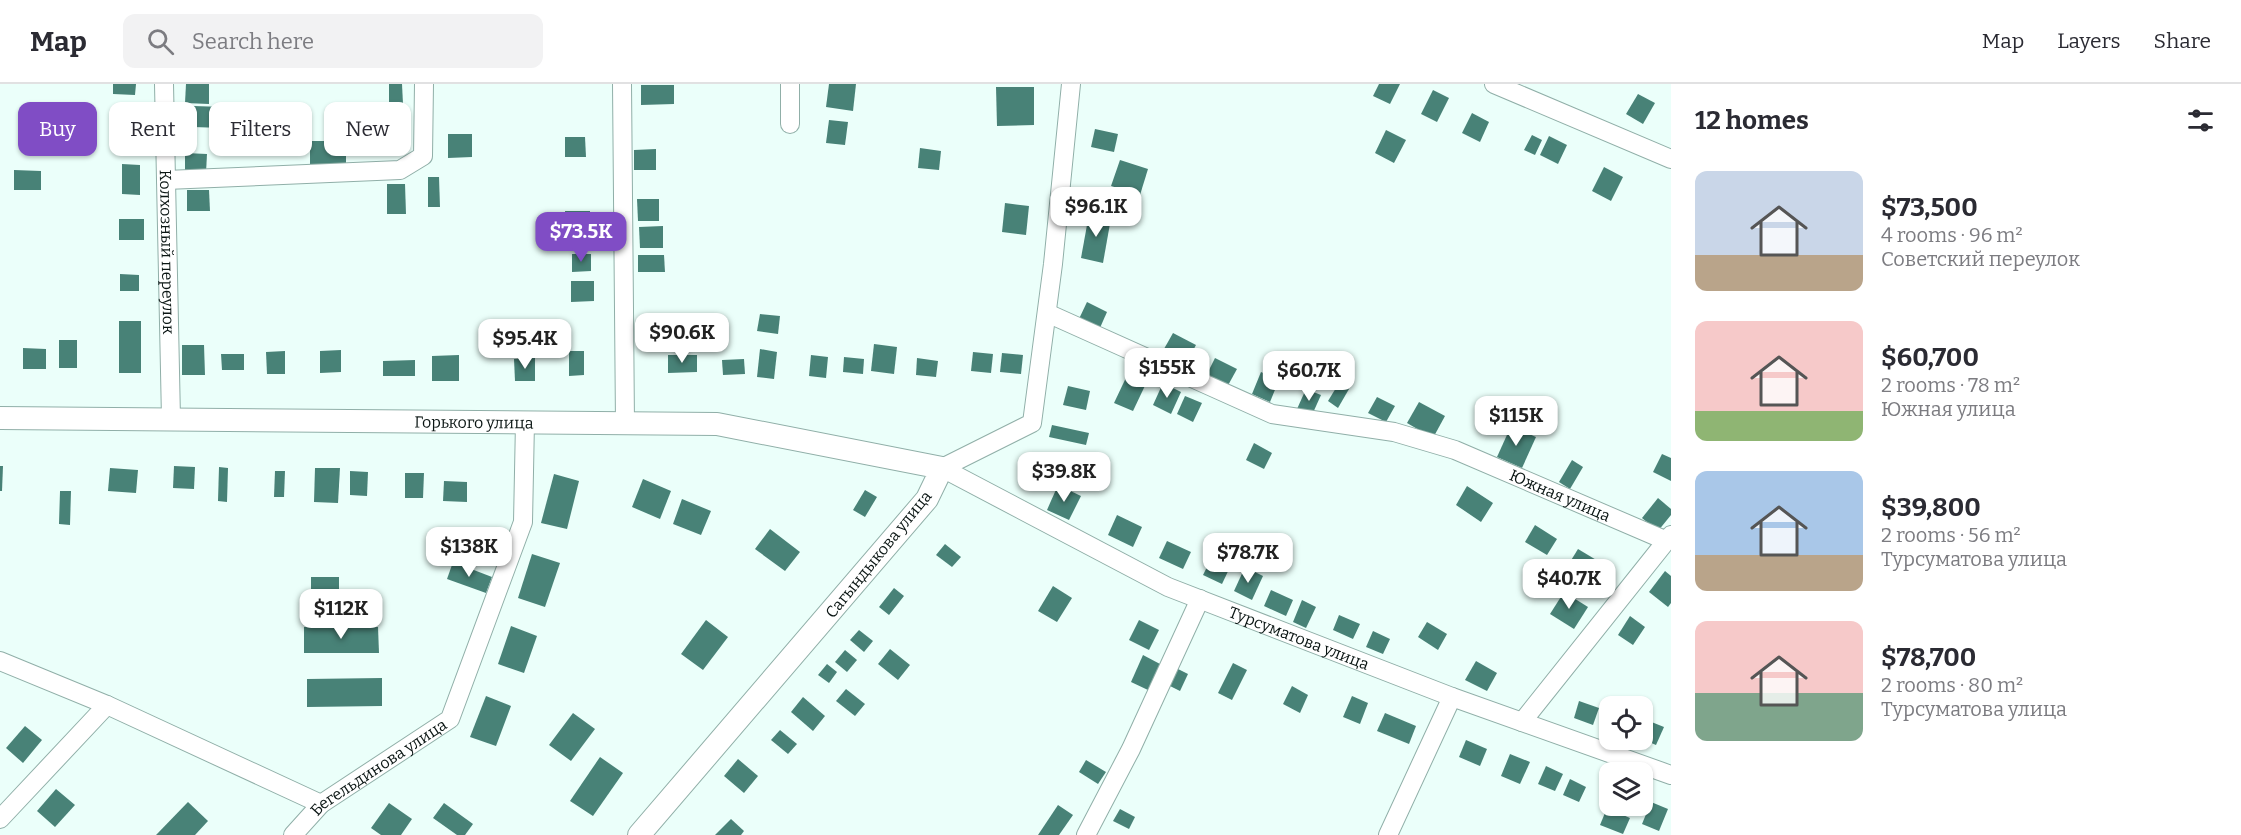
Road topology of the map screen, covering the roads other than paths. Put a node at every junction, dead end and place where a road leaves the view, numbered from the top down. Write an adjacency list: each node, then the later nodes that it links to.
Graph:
1 (164, 84): 9 (street, Колхозный переулок)
2 (424, 84): 9 (street)
3 (621, 84): 14 (street)
4 (790, 84): 7 (street)
5 (1071, 84): 10 (street)
6 (1494, 84): 8 (street)
7 (790, 124)
8 (1671, 159)
9 (166, 180): 12 (street, Колхозный переулок)
10 (1047, 313): 15 (street); 16 (street, Южная улица)
11 (0, 417): 12 (street, Горького улица)
12 (171, 419): 13 (street, Горького улица)
13 (525, 422): 14 (street, Горького улица); 23 (street, Бегельдинова улица)
14 (625, 423): 15 (street, Горького улица)
15 (942, 468): 17 (street, Турсуматова улица); 26 (street, Сагындыкова улица)
16 (1667, 545): 21 (street)
17 (1200, 599): 19 (street, Турсуматова улица); 27 (street)
18 (0, 661): 20 (street)
19 (1452, 698): 21 (street, Турсуматова улица); 28 (street)
20 (107, 705): 23 (street); 24 (street)
21 (1522, 722): 22 (street, Турсуматова улица)
22 (1671, 775)
23 (321, 804): 25 (street, Бегельдинова улица)
24 (0, 819)
25 (293, 835)
26 (639, 835)
27 (1086, 835)
28 (1388, 835)

